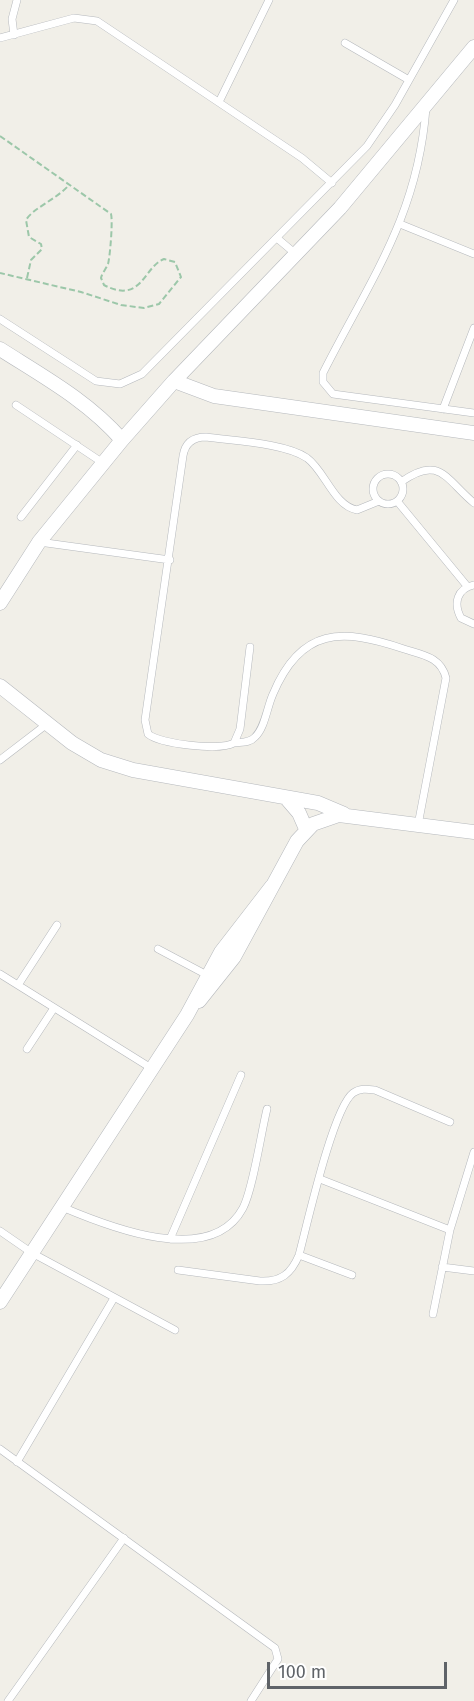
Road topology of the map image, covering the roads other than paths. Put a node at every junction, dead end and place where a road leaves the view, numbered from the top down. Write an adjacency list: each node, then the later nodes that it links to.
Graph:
1 (17, 0): 4 (lane)
2 (269, 0): 9 (lane)
3 (454, 0): 8 (lane)
4 (14, 34): 5 (lane); 9 (lane)
5 (0, 38)
6 (345, 43): 8 (lane)
7 (474, 47): 10 (street)
8 (408, 80): 11 (lane)
9 (219, 102): 11 (lane)
10 (426, 106): 12 (lane); 15 (street)
11 (332, 183): 13 (lane)
12 (400, 224): 14 (lane); 21 (lane)
13 (278, 239): 15 (lane); 16 (lane)
14 (474, 254)
15 (297, 255): 19 (street)
16 (0, 320)
17 (474, 328): 21 (lane)
18 (0, 349): 24 (street)
19 (174, 381): 23 (street); 24 (street)
20 (16, 405): 25 (lane)
21 (443, 409): 22 (lane)
22 (474, 413)
23 (474, 433)
24 (122, 440): 26 (street)
25 (77, 445): 26 (lane); 31 (lane)
26 (103, 463): 32 (street)
27 (401, 482): 28 (lane); 29 (lane); 30 (lane)
28 (379, 501): 29 (lane); 33 (lane)
29 (397, 501): 34 (lane)
30 (474, 503)
31 (21, 517)
32 (39, 542): 33 (lane); 35 (street)
33 (170, 560): 40 (lane)
34 (471, 586): 36 (lane)
35 (0, 603)
36 (474, 624)
37 (250, 647): 40 (lane)
38 (0, 686): 39 (street)
39 (47, 724): 41 (lane); 42 (street)
40 (234, 743): 44 (lane)
41 (0, 760)
42 (286, 799): 43 (street); 45 (street)
43 (348, 816): 44 (street); 45 (street)
44 (418, 825): 46 (street)
45 (306, 829): 47 (street)
46 (474, 832)
47 (272, 886): 51 (street); 54 (street)
48 (57, 925): 52 (lane)
49 (158, 949): 51 (lane)
50 (0, 974): 52 (lane)
51 (207, 975): 54 (street)
52 (18, 985): 53 (lane)
53 (54, 1008): 55 (lane); 56 (lane)
54 (187, 1015): 56 (street)
55 (27, 1049)
56 (151, 1068): 62 (street)
57 (241, 1075): 65 (lane)
58 (267, 1110): 65 (lane)
59 (450, 1122): 61 (lane)
60 (474, 1152): 63 (lane)
61 (320, 1179): 63 (lane); 67 (lane)
62 (62, 1207): 65 (lane); 66 (street)
63 (450, 1230): 68 (lane)
64 (0, 1231): 66 (lane)
65 (170, 1239)
66 (32, 1253): 72 (lane); 73 (street)
67 (298, 1255): 69 (lane); 71 (lane)
68 (442, 1267): 70 (lane); 74 (lane)
69 (178, 1270)
70 (474, 1271)
71 (352, 1275)
72 (114, 1298): 75 (lane); 77 (lane)
73 (0, 1302)
74 (433, 1314)
75 (175, 1330)
76 (0, 1449): 77 (lane)
77 (18, 1462): 78 (lane)
78 (124, 1538): 79 (lane); 80 (lane)
79 (8, 1701)
80 (251, 1701)

